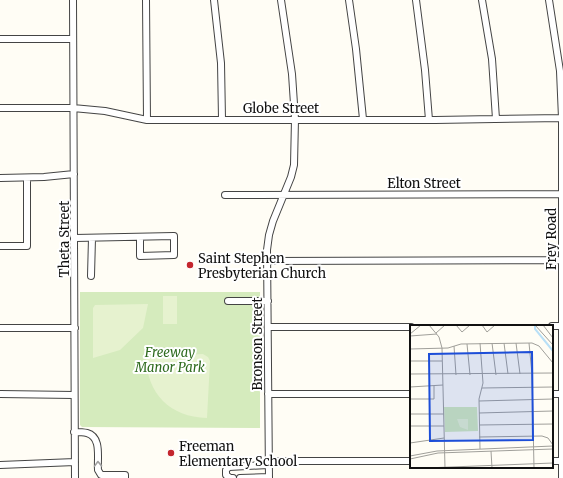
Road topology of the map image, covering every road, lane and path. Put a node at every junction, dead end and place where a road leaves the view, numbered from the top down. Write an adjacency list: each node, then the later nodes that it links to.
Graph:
1 (73, 0): 10 (street, Theta Street)
2 (146, 0): 17 (street)
3 (214, 0): 14 (street)
4 (281, 0): 15 (street, Bronson Street)
5 (349, 0): 18 (street)
6 (416, 0): 19 (street)
7 (482, 0): 16 (street)
8 (549, 0): 13 (street, Frey Road)
9 (0, 39): 10 (street)
10 (73, 39): 12 (street, Theta Street)
11 (0, 108): 12 (street, Globe Street)
12 (74, 108): 17 (street, Globe Street); 20 (street, Theta Street)
13 (562, 118): 16 (street, Globe Street); 24 (street, Frey Road)
14 (222, 119): 15 (street, Globe Street); 17 (street, Globe Street)
15 (295, 119): 18 (street, Globe Street); 23 (street, Bronson Street)
16 (496, 119): 19 (street, Globe Street)
17 (147, 120)
18 (363, 120): 19 (street, Globe Street)
19 (429, 120)
20 (74, 174): 22 (street); 27 (street, Theta Street)
21 (0, 178): 22 (street)
22 (27, 178): 29 (street)
23 (284, 194): 24 (street, Elton Street); 25 (street, Elton Street); 31 (street, Bronson Street)
24 (562, 194): 30 (street, Frey Road)
25 (226, 195)
26 (140, 237): 26 (street); 28 (street)
27 (75, 238): 28 (street); 39 (street, Theta Street)
28 (92, 238): 32 (street)
29 (0, 246)
30 (562, 260): 31 (street); 35 (street, Frey Road)
31 (268, 261): 34 (street, Bronson Street)
32 (91, 276)
33 (228, 301): 34 (street)
34 (268, 301): 36 (street, Bronson Street)
35 (563, 326): 43 (street, Frey Road)
36 (268, 327): 37 (street); 41 (street, Bronson Street)
37 (410, 327)
38 (0, 328): 39 (street)
39 (75, 328): 44 (street, Theta Street)
40 (0, 394): 44 (street)
41 (268, 394): 42 (street); 49 (street, Bronson Street)
42 (410, 394)
43 (563, 394): 46 (street, Frey Road)
44 (74, 395): 45 (street, Theta Street)
45 (74, 432): 48 (street, Theta Street); 52 (street, one-way to 45)
46 (563, 460): 56 (street, Frey Road)
47 (410, 461): 49 (street)
48 (75, 462): 50 (street); 51 (street, Theta Street)
49 (268, 463): 53 (street); 55 (street, Bronson Street)
50 (0, 465)
51 (75, 478)
52 (125, 478)
53 (233, 478)
54 (240, 478): 55 (street)
55 (269, 478)
56 (562, 478)

